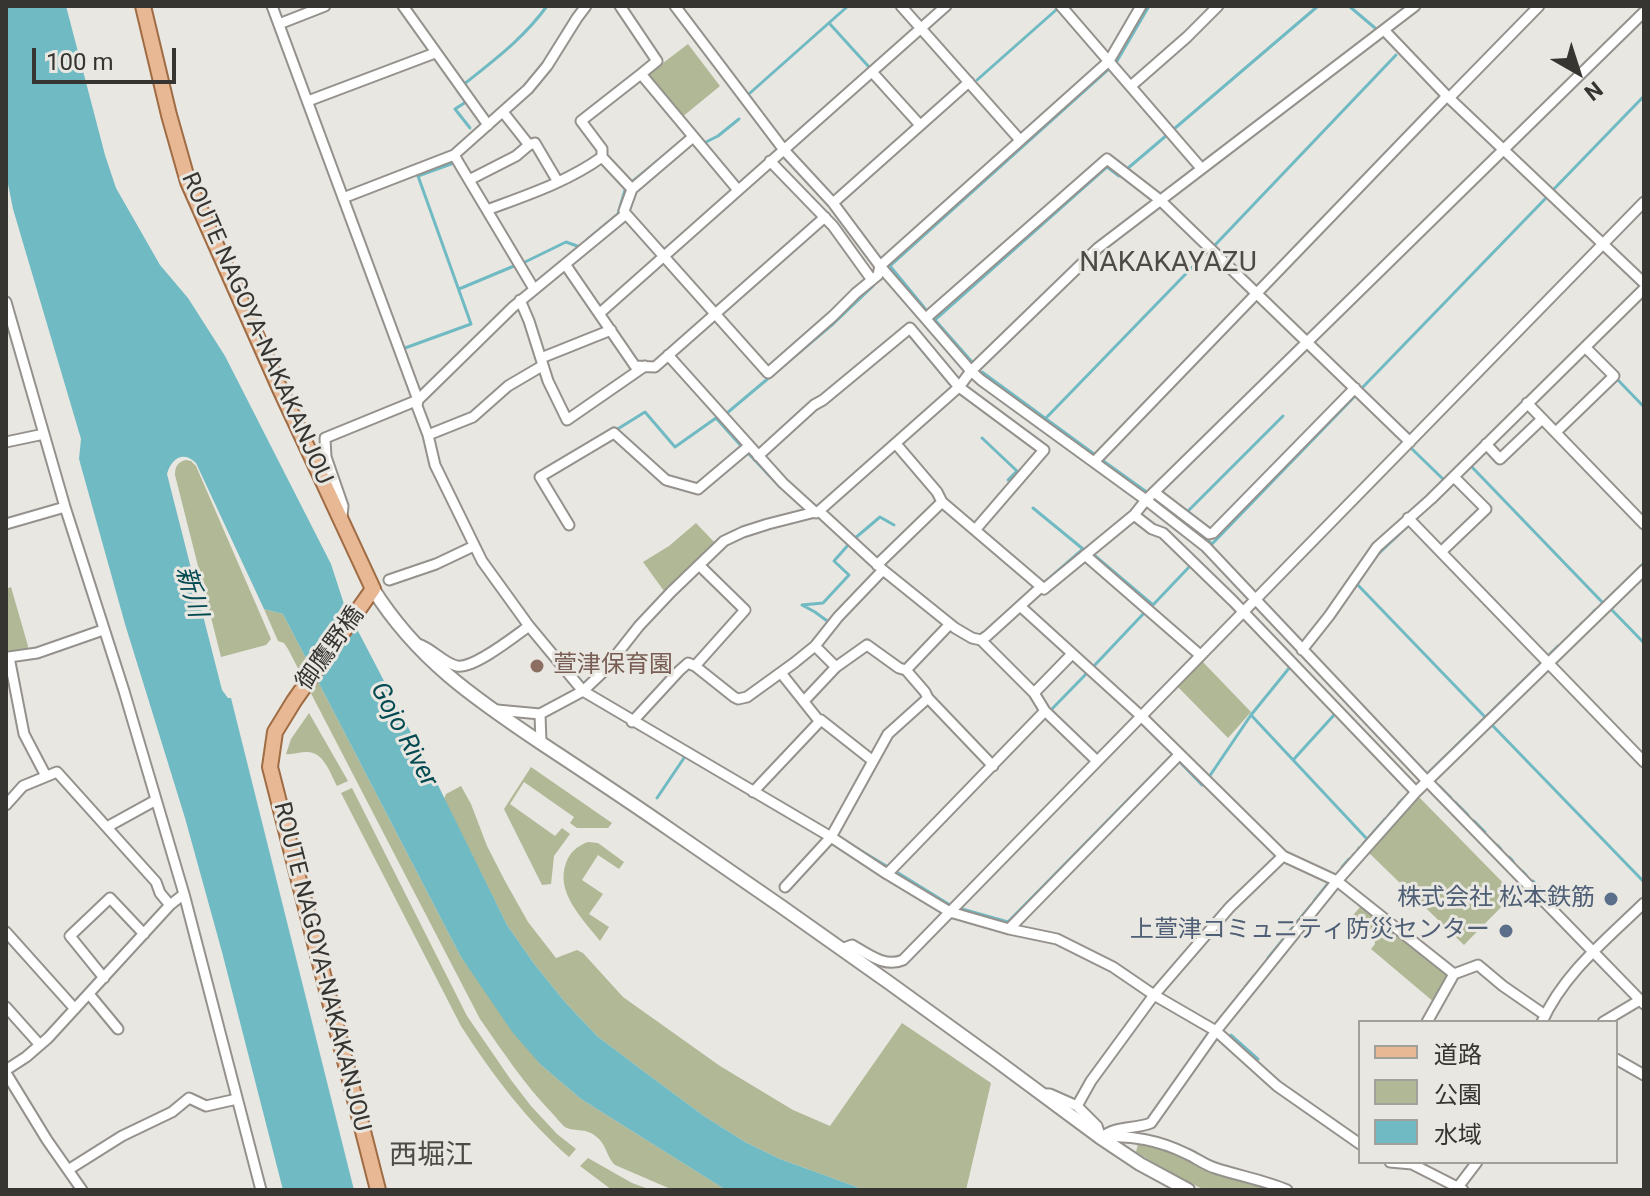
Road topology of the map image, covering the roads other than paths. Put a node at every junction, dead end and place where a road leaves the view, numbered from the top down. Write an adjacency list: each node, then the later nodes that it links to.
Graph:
1 (143, 6): 93 (main road, ROUTE NAGOYA-NAKAKANJOU)
2 (272, 6): 16 (street)
3 (325, 6): 16 (street)
4 (403, 6): 19 (street)
5 (586, 6): 27 (street)
6 (620, 6): 22 (street)
7 (675, 6): 33 (street)
8 (901, 6): 17 (street)
9 (946, 6): 17 (street)
10 (1061, 6): 20 (street)
11 (1141, 6): 20 (street)
12 (1218, 6): 24 (street)
13 (1539, 6): 25 (street)
14 (1412, 7): 18 (street)
15 (1644, 12): 34 (street)
16 (279, 24): 26 (street)
17 (921, 28): 21 (street); 23 (street)
18 (1384, 30): 25 (street); 38 (street)
19 (435, 53): 26 (street); 28 (street)
20 (1109, 61): 24 (street); 31 (street)
21 (872, 72): 29 (street); 33 (street)
22 (641, 74): 30 (street); 36 (street)
23 (969, 82): 29 (street); 31 (street)
24 (1131, 86): 38 (street)
25 (1448, 97): 34 (street); 57 (street)
26 (308, 101): 43 (street)
27 (503, 112): 28 (street); 32 (street)
28 (488, 125): 35 (street)
29 (920, 125): 46 (street)
30 (693, 137): 41 (street); 42 (street)
31 (1020, 140): 53 (street)
32 (529, 145): 39 (street); 40 (street)
33 (784, 150): 37 (street); 46 (street)
34 (1504, 150): 50 (street); 64 (street)
35 (454, 155): 39 (street); 43 (street)
36 (602, 157): 40 (street); 41 (street)
37 (770, 161): 42 (street); 49 (street)
38 (1201, 168): 44 (street)
39 (469, 180): 47 (street)
40 (558, 182): 47 (street)
41 (632, 189): 48 (street)
42 (738, 190): 51 (street)
43 (343, 198): 72 (street)
44 (1160, 200): 57 (street); 62 (street); 69 (street)
45 (1644, 202): 50 (street)
46 (833, 203): 53 (street)
47 (487, 210): 56 (street)
48 (626, 214): 51 (street); 52 (street)
49 (825, 217): 54 (street); 61 (street)
50 (1603, 245): 55 (street); 79 (street)
51 (663, 257): 60 (street); 61 (street)
52 (565, 264): 56 (street); 60 (street)
53 (880, 266): 54 (street); 62 (street)
54 (872, 280): 61 (street)
55 (1644, 286): 65 (street)
56 (534, 289): 58 (street)
57 (1256, 293): 64 (street); 84 (street)
58 (520, 300): 67 (street); 72 (street)
59 (6, 302): 76 (street)
60 (600, 313): 63 (street)
61 (714, 314): 66 (street)
62 (926, 318): 69 (street)
63 (611, 330): 67 (street); 68 (street)
64 (1308, 342): 71 (street); 86 (street)
65 (1585, 347): 73 (street); 75 (street)
66 (668, 355): 68 (street); 82 (street)
67 (542, 362): 68 (street); 77 (street)
68 (645, 366)
69 (971, 371): 70 (street); 84 (street)
70 (959, 387): 80 (street); 83 (street); 97 (street)
71 (1355, 388): 79 (street); 86 (street)
72 (418, 400): 77 (street); 93 (street)
73 (1527, 403): 74 (street); 81 (street)
74 (1542, 419): 75 (street); 81 (street)
75 (1556, 432): 95 (street)
76 (44, 434): 78 (street); 89 (street)
77 (428, 435): 98 (street)
78 (6, 442)
79 (1410, 442): 107 (street)
80 (896, 444): 88 (street); 90 (street)
81 (1486, 444): 85 (street)
82 (749, 446): 83 (street); 96 (street)
83 (758, 456): 90 (street)
84 (1094, 462): 87 (street)
85 (1454, 477): 92 (street); 99 (street)
86 (1154, 492): 87 (street)
87 (1146, 500): 91 (street); 107 (street)
88 (942, 502): 97 (street); 102 (street)
89 (65, 507): 94 (street); 112 (street)
90 (817, 512): 101 (street); 102 (street)
91 (1134, 515): 100 (street); 109 (street)
92 (1408, 518): 99 (street); 116 (street)
93 (342, 521): 106 (main road, ROUTE NAGOYA-NAKAKANJOU)
94 (6, 524)
95 (1644, 524)
96 (569, 525)
97 (975, 530): 105 (street)
98 (474, 546): 104 (street); 111 (street)
99 (1441, 552): 119 (street)
100 (1085, 555): 105 (street); 118 (street)
101 (699, 565): 120 (street); 124 (street)
102 (880, 567): 110 (street); 115 (street)
103 (1644, 570): 119 (street)
104 (389, 580)
105 (1041, 587): 108 (street)
106 (370, 593): 114 (street); 127 (main road, 御鷹野橋)
107 (1256, 601): 109 (street); 116 (street)
108 (1020, 606): 113 (street); 117 (street)
109 (1244, 613): 118 (street); 144 (street)
110 (950, 624): 113 (street); 122 (street)
111 (529, 626): 114 (street); 124 (street)
112 (103, 630): 141 (street); 145 (street)
113 (981, 640): 125 (street)
114 (412, 643): 129 (street)
115 (815, 646): 121 (street); 123 (street)
116 (1302, 650): 142 (street)
117 (1072, 654): 125 (street); 132 (street)
118 (1200, 655): 132 (street)
119 (1548, 663): 139 (street); 142 (street)
120 (695, 666): 123 (street); 133 (street)
121 (836, 667): 122 (street); 128 (street)
122 (906, 670): 126 (street)
123 (781, 673): 128 (street)
124 (583, 691): 131 (street); 133 (street)
125 (1034, 693): 130 (street)
126 (928, 698): 137 (street); 140 (street)
127 (294, 701): 189 (main road, ROUTE NAGOYA-NAKAKANJOU)
128 (804, 701): 134 (street)
129 (490, 709): 131 (street); 135 (street)
130 (1045, 711): 138 (street); 140 (street)
131 (540, 714): 135 (street)
132 (1141, 716): 136 (street); 138 (street)
133 (632, 722): 143 (street)
134 (820, 722): 137 (street); 143 (street)
135 (541, 743): 160 (street)
136 (1179, 755): 149 (street); 157 (street)
137 (873, 761): 148 (street)
138 (1097, 761): 156 (street)
139 (1644, 762)
140 (993, 766): 150 (street)
141 (46, 776): 146 (street); 147 (street)
142 (1427, 781): 144 (street); 161 (street)
143 (753, 792): 148 (street)
144 (1416, 792): 151 (street)
145 (156, 800): 147 (street); 153 (street)
146 (6, 805)
147 (107, 827): 155 (street)
148 (831, 837): 150 (street); 152 (street)
149 (1283, 856): 151 (street); 165 (street)
150 (887, 874): 156 (street)
151 (1337, 881): 162 (street); 173 (street)
152 (785, 887)
153 (184, 894): 155 (street); 179 (street)
154 (1644, 903): 161 (street)
155 (170, 905): 158 (street)
156 (950, 912): 157 (street); 160 (street)
157 (1009, 929): 165 (street)
158 (144, 934): 163 (street); 163 (street)
159 (7, 935): 168 (street)
160 (841, 949): 178 (street)
161 (1594, 952): 166 (street); 169 (street)
162 (1454, 974): 169 (street); 170 (street)
163 (104, 978): 164 (street)
164 (89, 994): 168 (street); 172 (street)
165 (1154, 995): 173 (street); 180 (street)
166 (1642, 1002): 171 (street)
167 (6, 1007): 174 (street)
168 (75, 1009): 174 (street)
169 (1544, 1018)
170 (1428, 1020)
171 (1607, 1020)
172 (118, 1029)
173 (1216, 1031): 181 (street); 182 (street)
174 (40, 1045): 176 (street)
175 (1618, 1060): 177 (street)
176 (6, 1072): 185 (street)
177 (1644, 1075)
178 (1041, 1094): 180 (street); 181 (street)
179 (237, 1099): 185 (street); 188 (street)
180 (1077, 1106): 181 (street)
181 (1101, 1138): 190 (street); 191 (street)
182 (1356, 1142)
183 (1415, 1164): 186 (street)
184 (1476, 1164): 186 (street)
185 (68, 1170): 187 (street)
186 (1460, 1188)
187 (82, 1190)
188 (261, 1190)
189 (378, 1190)
190 (1188, 1190)
191 (1287, 1190)

